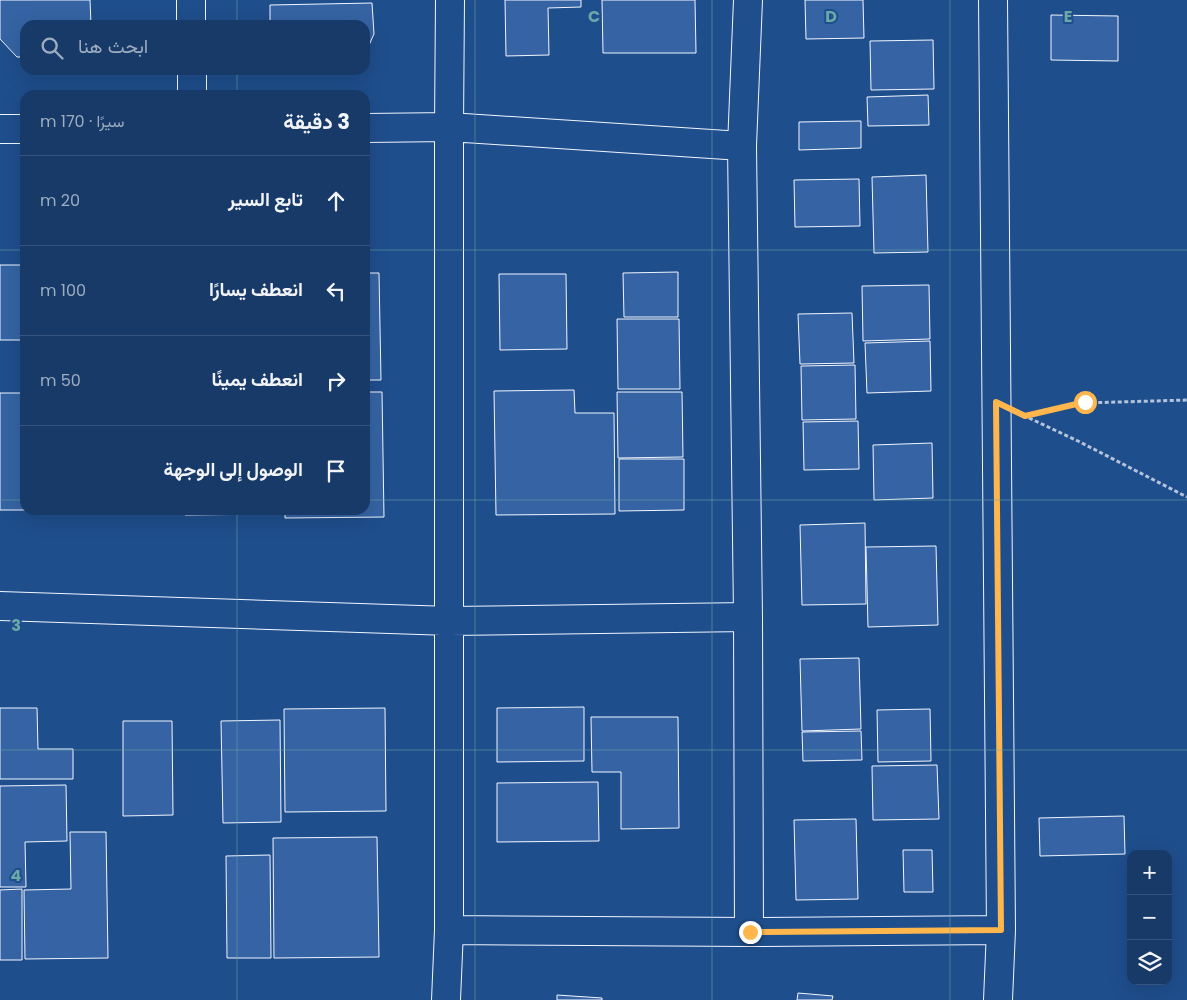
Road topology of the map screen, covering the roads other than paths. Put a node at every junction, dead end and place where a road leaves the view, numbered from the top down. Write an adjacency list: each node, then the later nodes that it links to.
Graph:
1 (191, 0): 5 (street)
2 (450, 0): 8 (street)
3 (748, 0): 12 (street)
4 (993, 0): 17 (street)
5 (191, 20)
6 (192, 75): 7 (street)
7 (192, 90)
8 (448, 127): 9 (street); 12 (street); 15 (street)
9 (370, 128)
10 (0, 129): 11 (street)
11 (20, 129)
12 (742, 146): 14 (street)
13 (0, 606): 15 (street)
14 (748, 617): 15 (street); 18 (street)
15 (450, 620): 16 (street)
16 (449, 930): 18 (street); 19 (street)
17 (1001, 930): 18 (street); 20 (street)
18 (750, 932)
19 (446, 1000)
20 (998, 1000)

